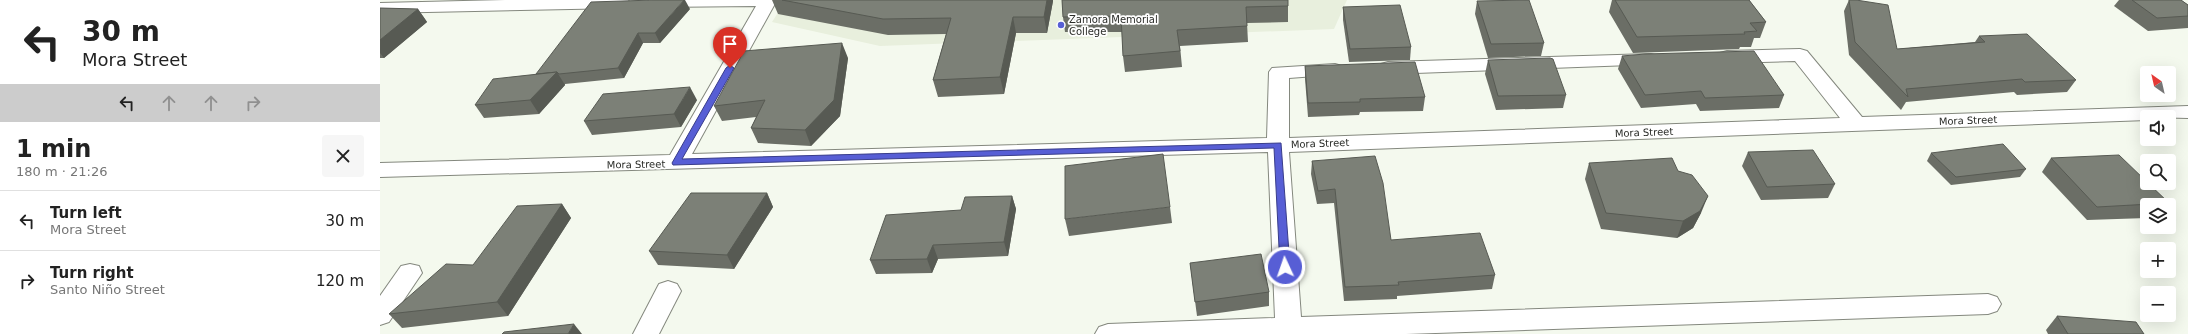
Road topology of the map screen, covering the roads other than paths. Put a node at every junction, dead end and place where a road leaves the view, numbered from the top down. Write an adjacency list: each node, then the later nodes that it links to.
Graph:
1 (768, 0): 2 (street); 10 (street)
2 (380, 8)
3 (1705, 58): 8 (street)
4 (1666, 59): 5 (street)
5 (1374, 69)
6 (1350, 70): 9 (street)
7 (2188, 112): 8 (street, Mora Street)
8 (1856, 124): 9 (street, Mora Street)
9 (1278, 145): 10 (street, Mora Street); 16 (street)
10 (676, 163): 11 (street, Mora Street)
11 (380, 170)
12 (410, 273): 15 (street)
13 (668, 290): 17 (street)
14 (1988, 304): 16 (street)
15 (380, 315)
16 (1289, 331): 18 (street)
17 (646, 334)
18 (1108, 334)

